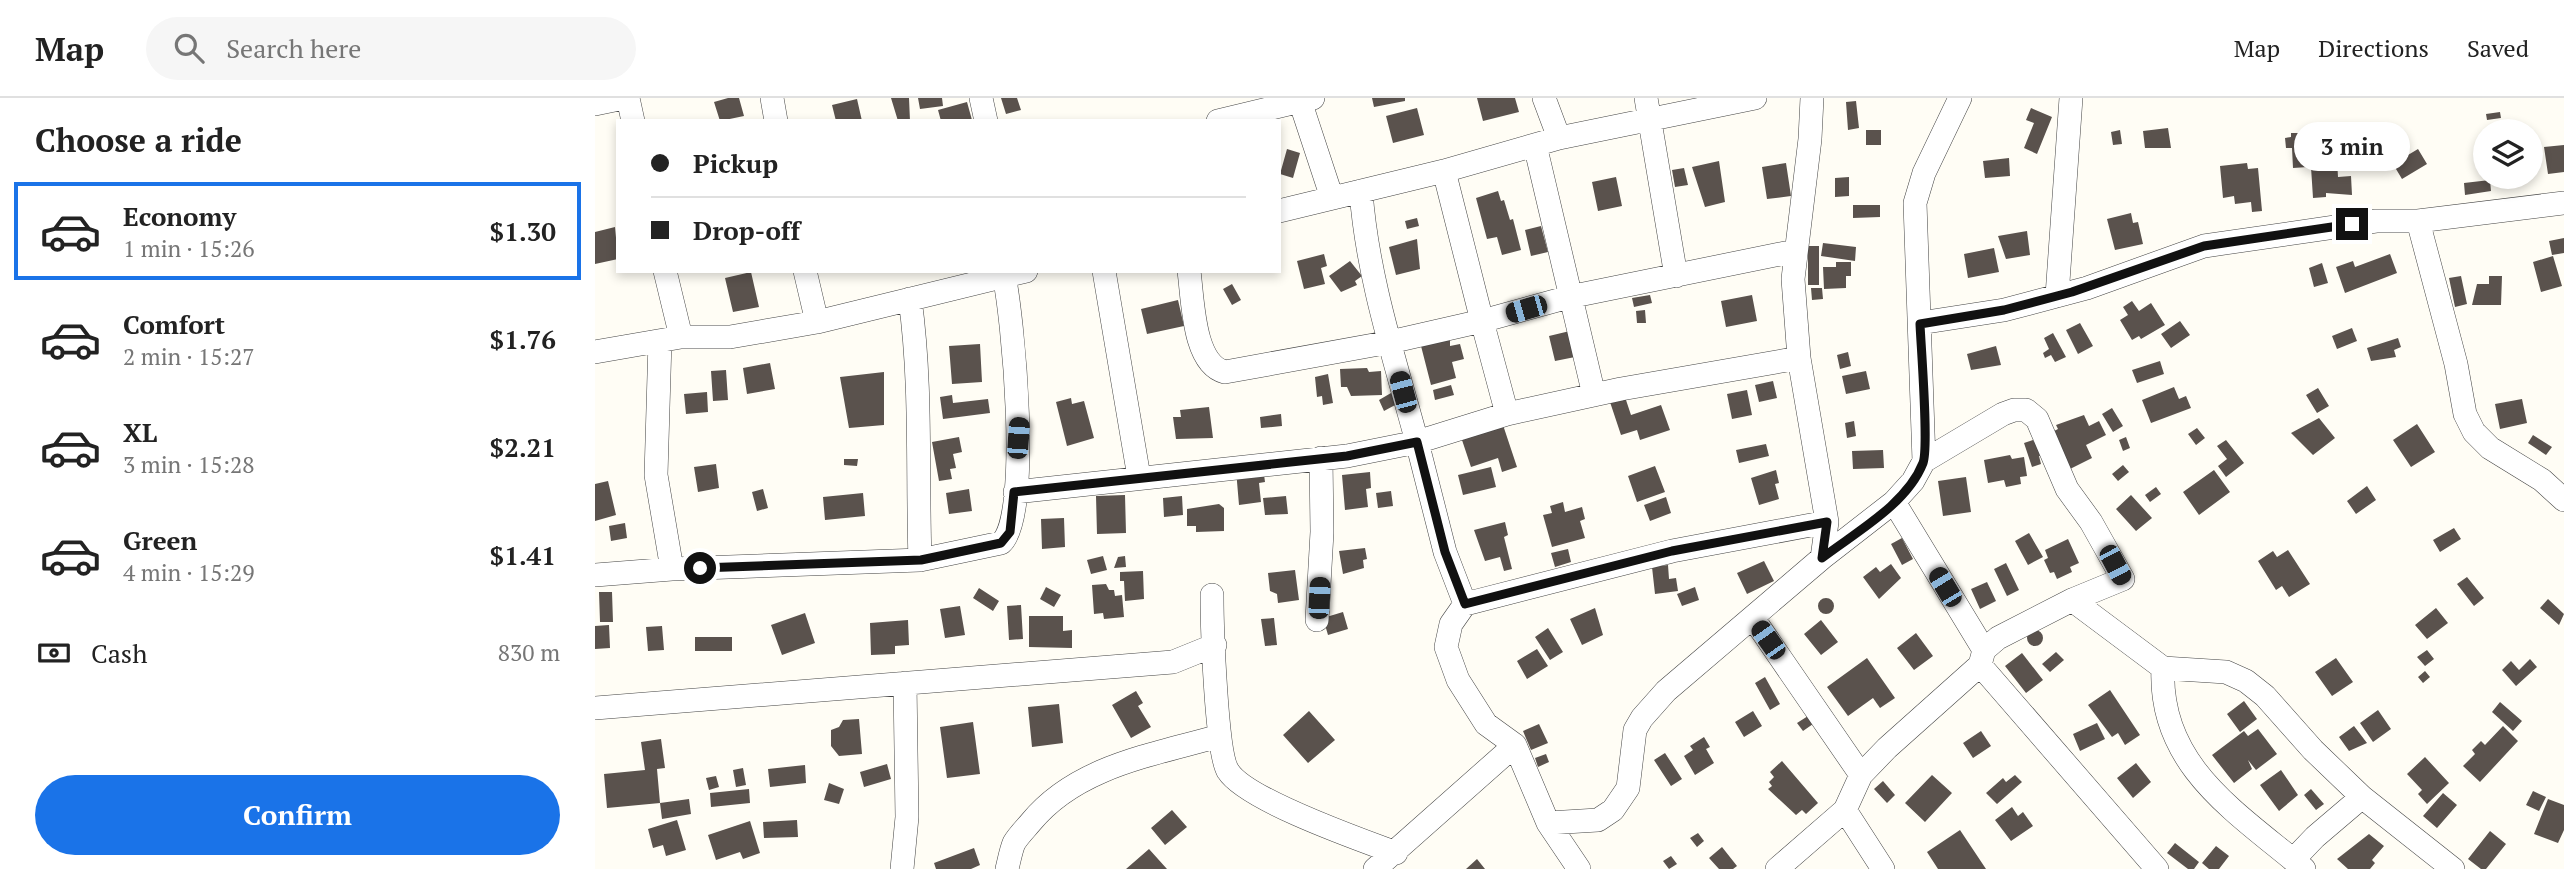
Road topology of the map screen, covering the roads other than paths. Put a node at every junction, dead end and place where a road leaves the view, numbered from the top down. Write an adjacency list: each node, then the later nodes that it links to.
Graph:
1 (626, 98): 10 (street); 12 (street)
2 (772, 98): 13 (street)
3 (981, 98): 14 (street)
4 (1544, 98): 16 (street)
5 (1755, 98): 11 (street)
6 (1812, 98): 24 (street)
7 (1959, 98): 36 (street)
8 (2071, 98): 31 (street)
9 (1304, 99): 15 (street); 20 (street)
10 (595, 104)
11 (1649, 108): 16 (street); 30 (street)
12 (632, 119)
13 (776, 119)
14 (986, 119)
15 (1226, 119)
16 (1559, 138): 17 (street)
17 (1535, 145): 18 (street); 32 (street)
18 (1444, 171): 19 (street); 35 (street)
19 (1361, 191): 20 (street); 38 (street)
20 (1332, 198): 22 (street)
21 (2564, 203): 23 (street)
22 (1281, 211)
23 (2418, 221): 31 (street); 48 (street)
24 (1795, 251): 30 (street); 40 (street)
25 (666, 273): 37 (street)
26 (805, 273): 34 (street)
27 (1011, 273): 33 (street); 47 (street)
28 (1104, 273): 46 (street)
29 (1189, 273): 38 (street)
30 (1676, 276): 32 (street)
31 (2057, 296): 36 (street)
32 (1569, 297): 35 (street); 41 (street)
33 (910, 299): 34 (street); 52 (street)
34 (817, 321): 37 (street)
35 (1482, 321): 38 (street); 42 (street)
36 (1920, 324): 45 (street)
37 (670, 339): 39 (street); 53 (street)
38 (1390, 342): 43 (street)
39 (595, 352)
40 (1799, 358): 41 (street); 50 (street)
41 (1594, 395): 42 (street)
42 (1507, 415): 43 (street)
43 (1417, 442): 44 (street); 57 (street)
44 (1321, 458): 46 (street); 59 (street)
45 (1924, 461): 49 (street); 56 (street)
46 (1139, 477): 47 (street)
47 (1014, 492): 52 (street)
48 (2564, 500)
49 (1894, 502): 51 (street); 61 (street)
50 (1827, 522): 51 (street); 57 (street)
51 (1822, 558): 58 (street)
52 (921, 560): 53 (street)
53 (672, 569): 54 (street)
54 (595, 575)
55 (1212, 595): 60 (street)
56 (2072, 600): 61 (street); 62 (street)
57 (1465, 604): 66 (street)
58 (1753, 618): 67 (street); 70 (street)
59 (1318, 620)
60 (1215, 645): 63 (street); 65 (street)
61 (1982, 658): 67 (street); 79 (street)
62 (2163, 668): 68 (street); 72 (street)
63 (905, 683): 64 (street); 73 (street)
64 (595, 708)
65 (1219, 736): 71 (street); 74 (street)
66 (1515, 745): 70 (street); 71 (street)
67 (1861, 775): 69 (street)
68 (2362, 797): 72 (street); 80 (street)
69 (1845, 810): 77 (street); 78 (street)
70 (1548, 823): 76 (street)
71 (1396, 853): 75 (street)
72 (2298, 865)
73 (902, 869)
74 (1007, 869)
75 (1375, 869)
76 (1579, 869)
77 (1777, 869)
78 (1883, 869)
79 (2157, 869)
80 (2453, 869)

